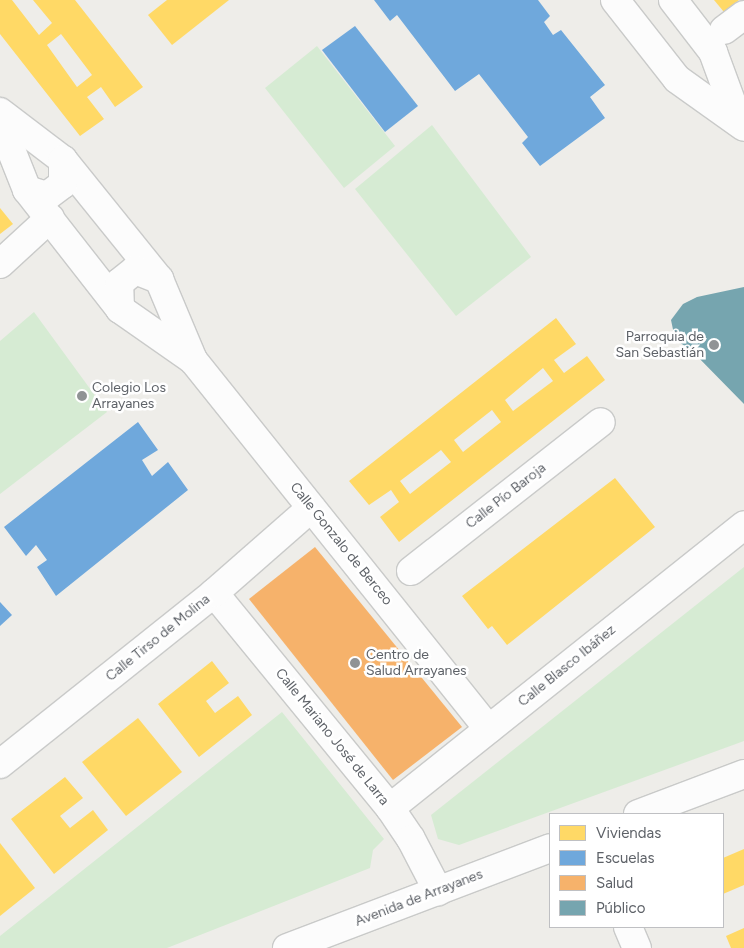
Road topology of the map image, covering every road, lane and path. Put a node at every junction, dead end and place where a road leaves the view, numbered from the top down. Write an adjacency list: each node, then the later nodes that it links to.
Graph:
1 (615, 0): 4 (street)
2 (674, 0): 3 (street)
3 (727, 32): 4 (street); 7 (street)
4 (677, 79): 7 (street)
5 (0, 112): 8 (street, Calle Gonzalo de Berceo)
6 (0, 122): 9 (street, Calle Gonzalo de Berceo)
7 (741, 124)
8 (64, 160): 9 (street); 12 (street, Calle Gonzalo de Berceo)
9 (28, 190): 10 (street, Calle Gonzalo de Berceo)
10 (50, 218): 11 (street); 13 (street, Calle Gonzalo de Berceo)
11 (0, 264)
12 (159, 279): 13 (street); 14 (street, Calle Gonzalo de Berceo)
13 (120, 309): 14 (street, Calle Gonzalo de Berceo)
14 (192, 360): 16 (street, Calle Gonzalo de Berceo)
15 (600, 422): 18 (street, Calle Pío Baroja)
16 (311, 508): 19 (street, Calle Tirso de Molina); 20 (street, Calle Gonzalo de Berceo)
17 (744, 525): 20 (street, Calle Blasco Ibáñez)
18 (411, 571)
19 (214, 593): 21 (street, Calle Tirso de Molina); 23 (street, Calle Mariano José de Larra)
20 (489, 729): 23 (street, Calle Blasco Ibáñez)
21 (0, 764)
22 (744, 774): 24 (street)
23 (390, 808): 26 (street, Calle Mariano José de Larra)
24 (641, 813)
25 (549, 848): 26 (street, Avenida de Arrayanes)
26 (438, 890): 28 (street, Avenida de Arrayanes)
27 (628, 928): 29 (street)
28 (287, 948)
29 (637, 948)

